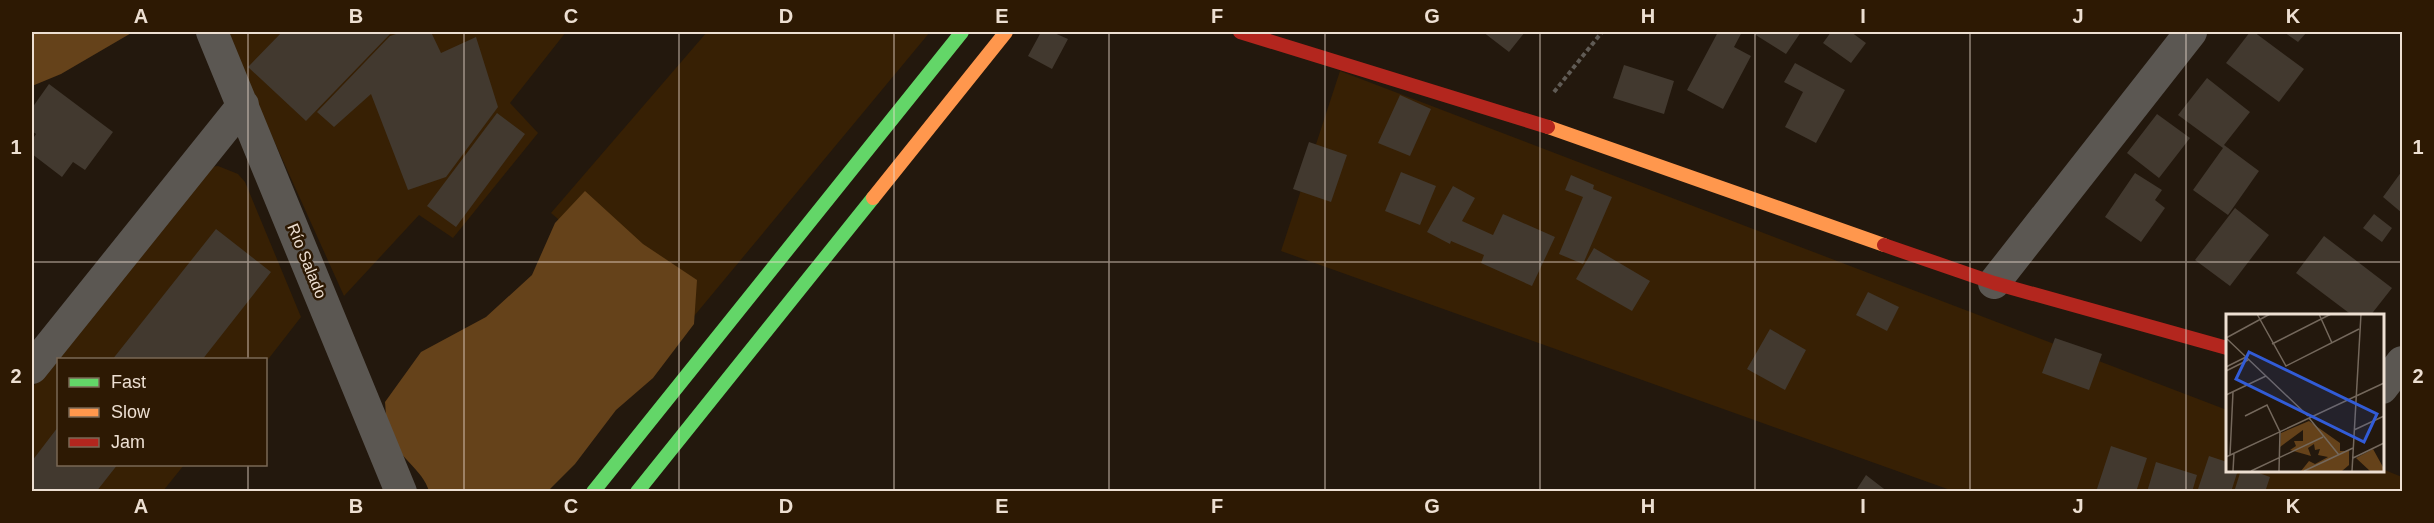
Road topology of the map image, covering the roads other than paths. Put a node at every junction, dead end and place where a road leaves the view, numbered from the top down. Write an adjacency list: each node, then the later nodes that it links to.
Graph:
1 (212, 32): 6 (street, Río Salado)
2 (962, 32): 15 (main road)
3 (1006, 32): 16 (main road)
4 (1240, 32): 7 (main road)
5 (2191, 32): 7 (street)
6 (243, 105): 10 (street); 14 (street, Río Salado)
7 (1994, 283): 8 (main road)
8 (2226, 348)
9 (2403, 362): 11 (street)
10 (32, 368)
11 (2383, 389)
12 (2383, 390): 13 (street)
13 (2403, 400)
14 (401, 492)
15 (593, 492)
16 (637, 492)

